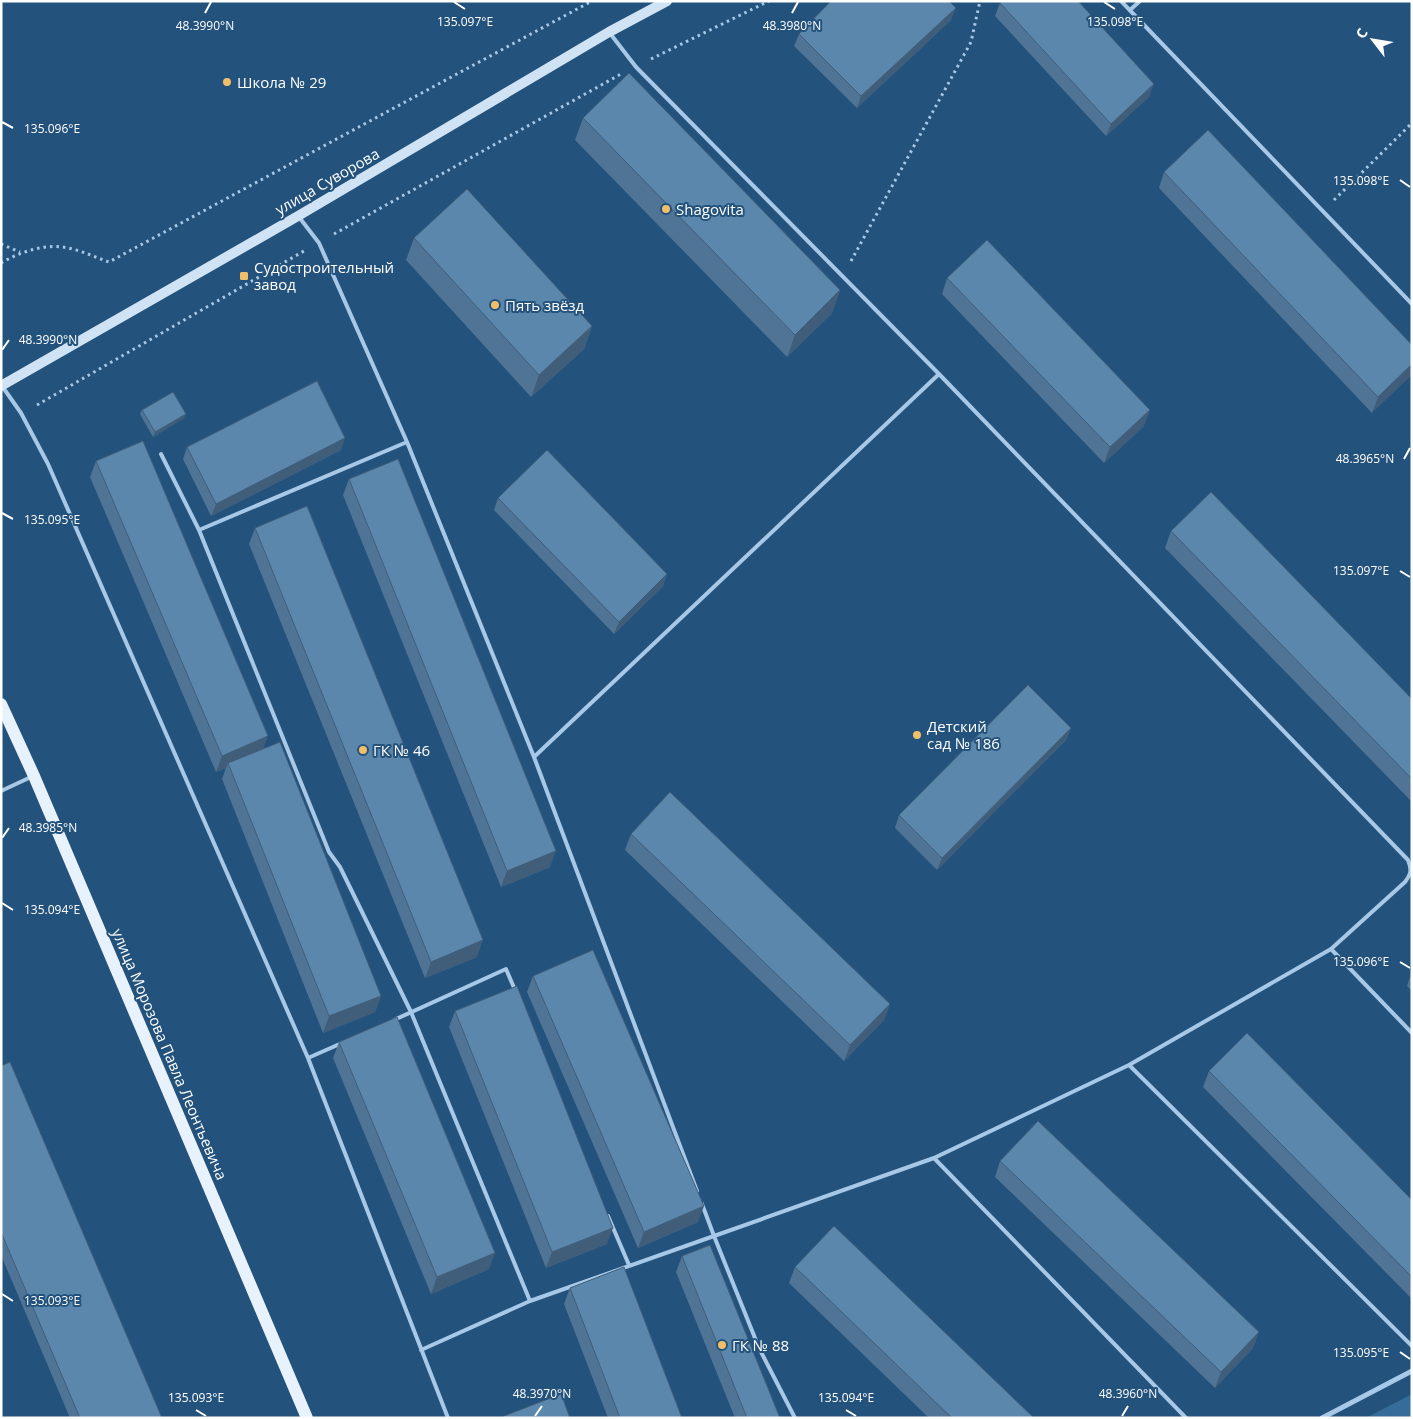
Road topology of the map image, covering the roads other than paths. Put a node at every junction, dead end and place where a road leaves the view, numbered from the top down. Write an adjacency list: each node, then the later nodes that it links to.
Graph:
1 (667, 1): 5 (main road, улица Суворова)
2 (1121, 1): 4 (lane)
3 (1140, 1): 4 (lane)
4 (1130, 10): 7 (lane)
5 (609, 32): 6 (main road, улица Суворова); 8 (lane)
6 (298, 216): 9 (main road, улица Суворова); 10 (lane)
7 (1412, 304)
8 (939, 374): 14 (lane); 17 (lane)
9 (2, 385): 23 (lane)
10 (407, 442): 12 (lane); 14 (lane)
11 (161, 454): 12 (lane)
12 (199, 530): 19 (lane)
13 (1, 704): 15 (main road, улица Морозова Павла Леонтьевича)
14 (534, 757): 27 (lane)
15 (34, 776): 16 (lane); 33 (main road, улица Морозова Павла Леонтьевича)
16 (1, 791)
17 (1331, 949): 21 (lane); 24 (lane)
18 (518, 997): 19 (lane)
19 (411, 1012): 20 (lane); 29 (lane)
20 (385, 1024)
21 (1412, 1033)
22 (351, 1039): 23 (lane)
23 (308, 1058): 31 (lane)
24 (1129, 1065): 25 (lane); 30 (lane)
25 (934, 1158): 27 (lane); 36 (lane)
26 (606, 1209): 28 (lane)
27 (714, 1236): 28 (lane); 35 (lane)
28 (629, 1265): 29 (lane)
29 (530, 1301): 31 (lane)
30 (1412, 1346)
31 (421, 1350): 34 (lane)
32 (1412, 1371): 37 (street)
33 (307, 1418)
34 (448, 1418)
35 (795, 1418)
36 (1186, 1418)
37 (1322, 1418)

